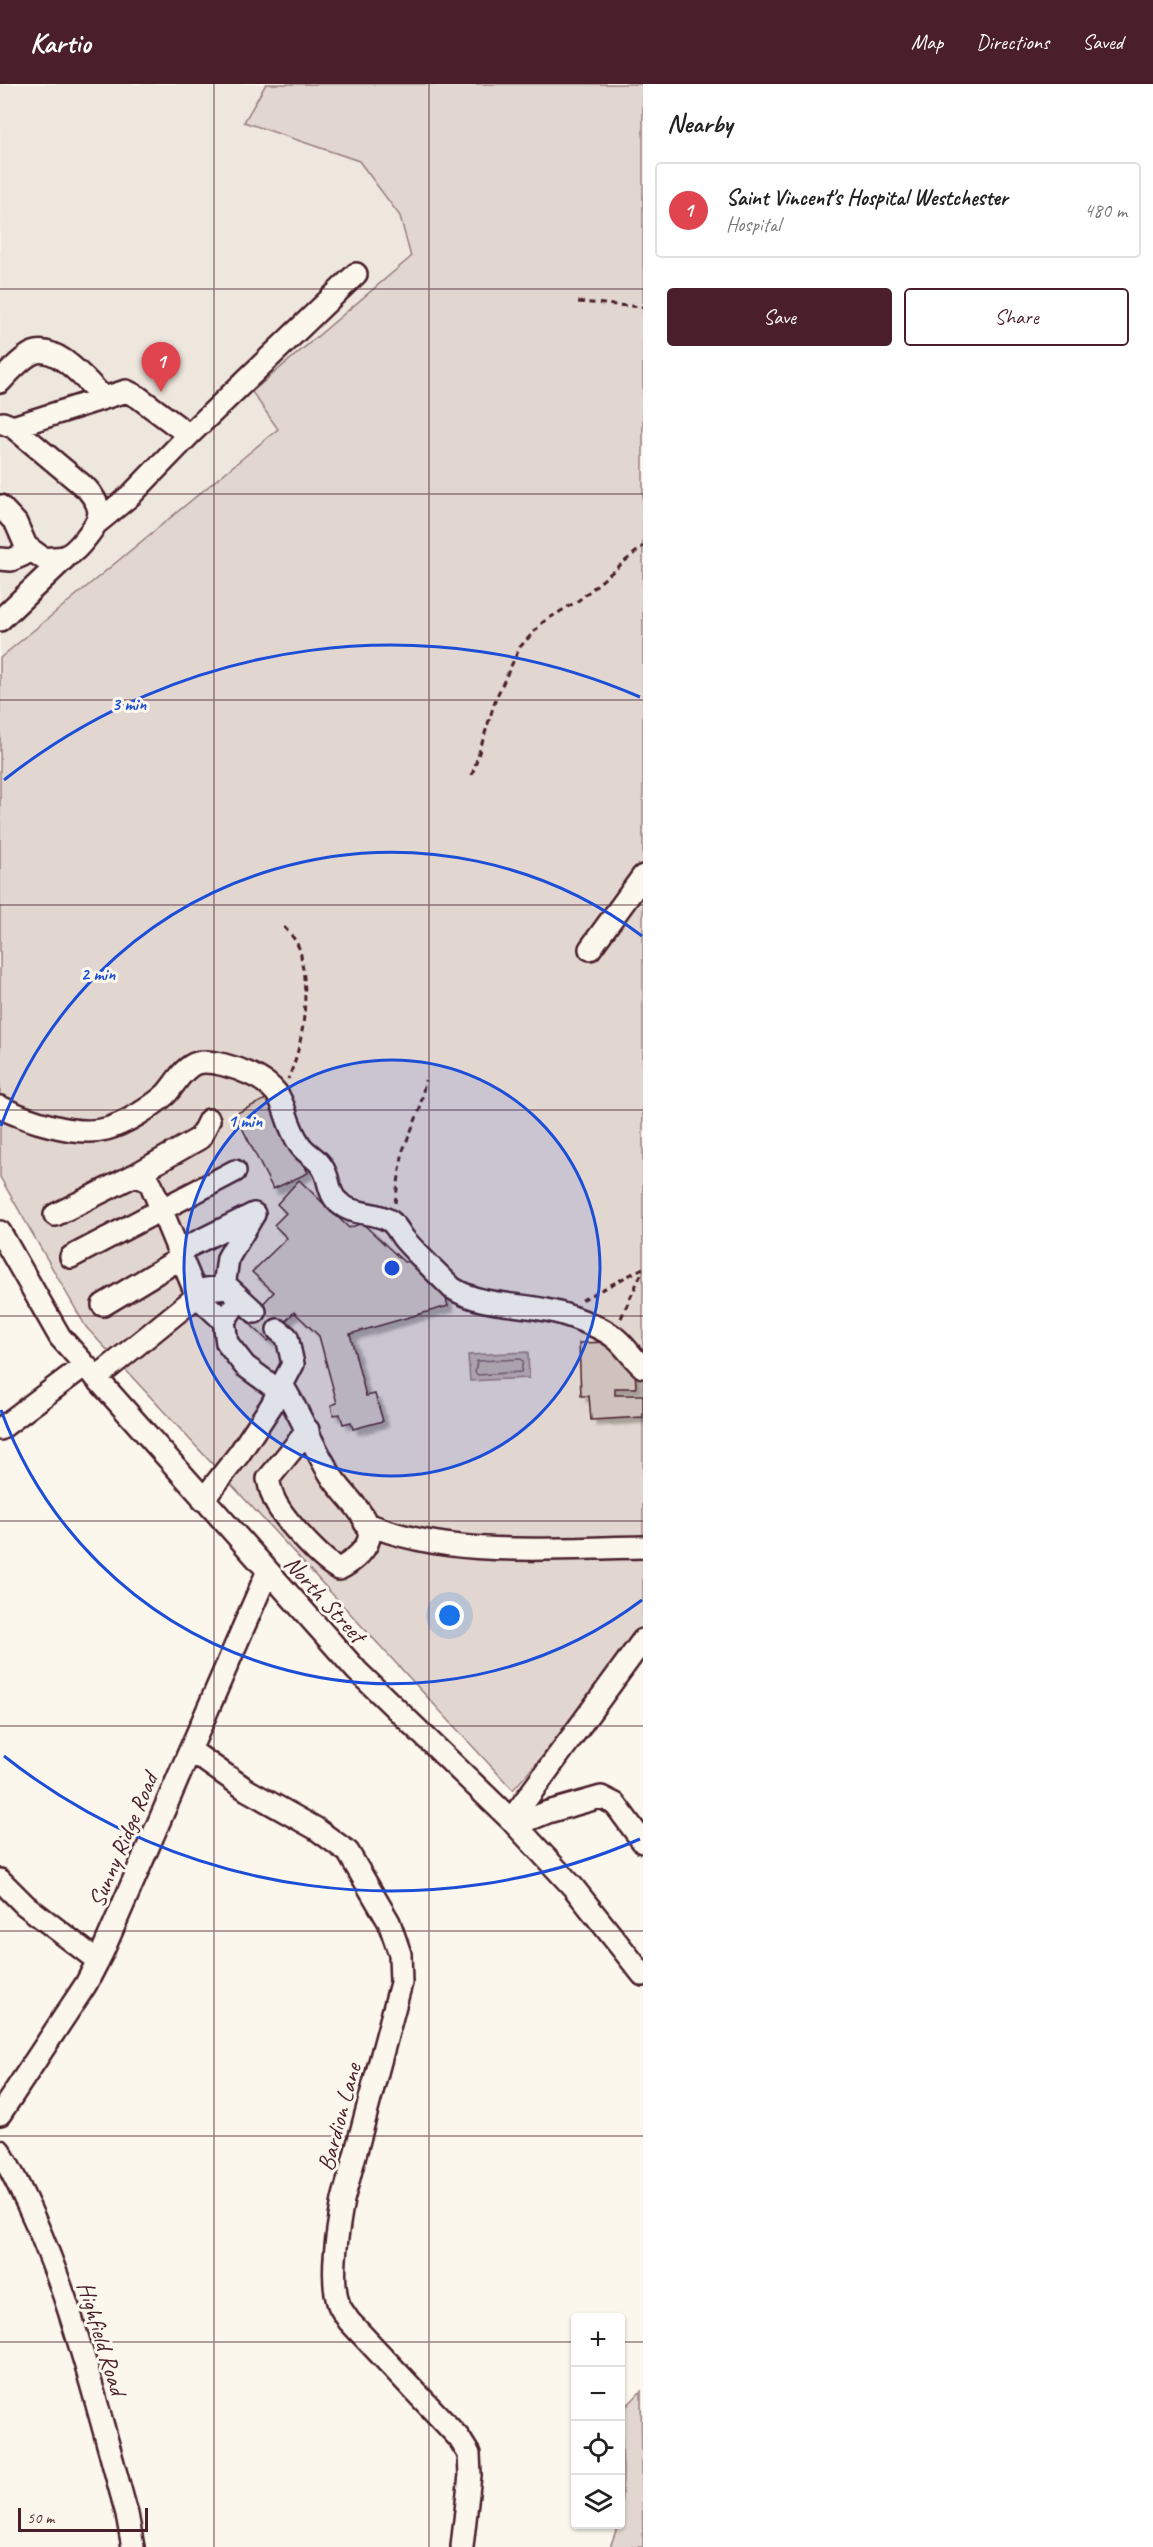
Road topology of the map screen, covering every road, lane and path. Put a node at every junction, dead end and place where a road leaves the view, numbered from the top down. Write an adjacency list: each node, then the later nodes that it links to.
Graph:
1 (356, 274): 7 (street)
2 (578, 302): 3 (path)
3 (643, 307)
4 (0, 382): 5 (street)
5 (103, 396): 6 (street); 7 (street)
6 (7, 424): 9 (street)
7 (189, 435): 9 (street)
8 (0, 506): 10 (street)
9 (98, 522): 13 (street)
10 (26, 546): 13 (street); 14 (street)
11 (643, 546): 16 (path)
12 (0, 552): 14 (street)
13 (66, 557): 15 (street)
14 (0, 559)
15 (0, 620)
16 (472, 775)
17 (643, 876): 19 (street)
18 (284, 927): 21 (path)
19 (590, 949)
20 (425, 1080): 28 (path)
21 (278, 1093): 22 (street); 28 (street)
22 (0, 1107)
23 (209, 1120): 25 (street)
24 (235, 1171): 26 (street)
25 (135, 1175): 26 (street); 27 (street)
26 (162, 1210): 30 (street); 31 (street)
27 (55, 1215)
28 (391, 1221): 36 (street)
29 (0, 1232): 41 (street, North Street)
30 (180, 1254): 33 (street); 34 (street); 35 (street)
31 (71, 1257)
32 (643, 1269): 36 (path); 39 (path)
33 (224, 1287): 34 (street); 37 (street)
34 (197, 1296): 37 (street); 41 (street)
35 (103, 1305)
36 (556, 1313): 39 (street)
37 (224, 1321): 42 (street)
38 (278, 1330): 42 (street)
39 (613, 1336): 40 (street)
40 (643, 1367)
41 (90, 1371): 43 (street); 45 (street, North Street)
42 (280, 1388): 44 (street); 45 (street)
43 (0, 1429)
44 (308, 1430): 46 (street); 46 (street)
45 (203, 1500): 48 (street, North Street)
46 (365, 1523): 47 (street)
47 (643, 1547)
48 (267, 1573): 50 (street, Sunny Ridge Road); 51 (street, North Street)
49 (643, 1640): 51 (street)
50 (190, 1750): 54 (street, Sunny Ridge Road); 59 (street, Bardion Lane)
51 (513, 1822): 52 (street); 55 (street, North Street)
52 (643, 1842)
53 (0, 1880): 54 (street)
54 (98, 1961): 56 (street, Sunny Ridge Road)
55 (643, 1975)
56 (0, 2114)
57 (0, 2151): 58 (street, Highfield Road)
58 (133, 2547)
59 (462, 2547)

